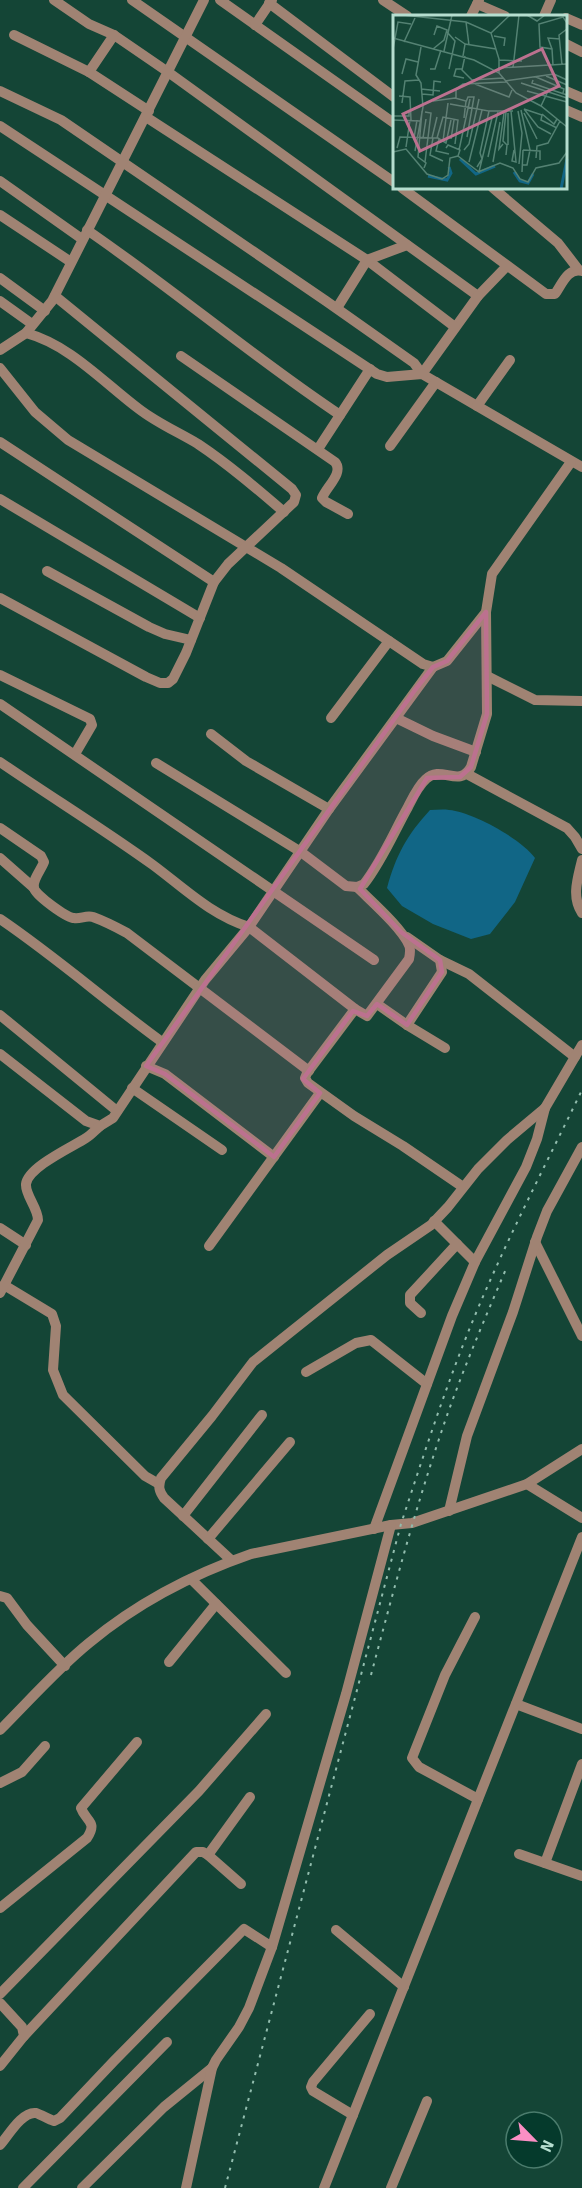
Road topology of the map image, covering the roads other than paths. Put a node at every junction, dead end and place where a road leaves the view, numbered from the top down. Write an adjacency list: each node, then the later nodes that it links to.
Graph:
1 (54, 0): 14 (street)
2 (132, 0): 15 (street)
3 (204, 0): 15 (street)
4 (220, 0): 11 (street)
5 (383, 0): 8 (street)
6 (271, 2): 11 (street); 22 (street)
7 (478, 2): 9 (street)
8 (406, 15)
9 (503, 15)
10 (567, 18): 12 (street)
11 (255, 25): 27 (street)
12 (582, 25)
13 (14, 35): 18 (street)
14 (114, 35): 18 (street); 19 (street)
15 (186, 37): 19 (street); 30 (street)
16 (567, 44): 17 (street)
17 (582, 52)
18 (89, 72): 25 (street)
19 (168, 72): 25 (street); 37 (street)
20 (0, 91): 29 (street)
21 (567, 91): 23 (street)
22 (393, 97)
23 (582, 98)
24 (567, 110): 26 (street)
25 (147, 114): 29 (street); 38 (street)
26 (582, 117)
27 (393, 122)
28 (0, 126): 34 (street)
29 (123, 164): 34 (street); 46 (street)
30 (393, 177)
31 (0, 181): 36 (street)
32 (403, 189): 40 (street)
33 (494, 189): 41 (street)
34 (106, 196): 36 (street); 54 (street)
35 (0, 215): 39 (street)
36 (85, 234): 39 (street); 58 (street)
37 (407, 245): 38 (street); 44 (street)
38 (367, 260): 46 (street); 48 (street)
39 (71, 262): 43 (street)
40 (507, 266): 41 (street); 44 (street)
41 (580, 270)
42 (0, 278): 47 (street)
43 (55, 296): 47 (street); 65 (street)
44 (478, 296): 48 (street)
45 (0, 301): 49 (street)
46 (336, 308): 55 (street)
47 (45, 311): 49 (street)
48 (455, 327): 55 (street)
49 (29, 328): 50 (street); 65 (street)
50 (0, 350)
51 (181, 356): 61 (street)
52 (510, 360): 57 (street)
53 (0, 368): 67 (street)
54 (370, 369): 55 (street); 58 (street)
55 (422, 374): 56 (street)
56 (436, 382): 57 (street); 60 (street)
57 (477, 406): 62 (street)
58 (340, 416): 61 (street)
59 (0, 442): 69 (street)
60 (390, 446)
61 (318, 450): 66 (street)
62 (571, 462): 63 (street); 71 (street)
63 (582, 467)
64 (0, 499): 72 (street)
65 (284, 512): 67 (street)
66 (348, 514)
67 (245, 548): 69 (street); 74 (street)
68 (47, 570): 73 (street)
69 (214, 582): 72 (street)
70 (0, 598): 73 (street)
71 (486, 612): 75 (street); 77 (street)
72 (200, 618): 73 (street)
73 (191, 640)
74 (389, 641): 75 (street); 80 (street)
75 (433, 667): 81 (street)
76 (0, 675): 84 (street)
77 (488, 676): 78 (street); 83 (street)
78 (582, 701)
79 (0, 704): 84 (street)
80 (331, 718)
81 (396, 718): 83 (street); 88 (street)
82 (211, 734): 88 (street)
83 (476, 752): 87 (street)
84 (75, 754): 96 (street)
85 (0, 762): 99 (street)
86 (156, 763): 91 (street)
87 (467, 774): 90 (street); 94 (street)
88 (329, 809): 91 (street)
89 (0, 828): 95 (street)
90 (582, 848)
91 (301, 852): 94 (street); 96 (street)
92 (0, 858): 95 (street)
93 (582, 860): 97 (street)
94 (357, 887): 100 (street)
95 (34, 888): 103 (street)
96 (273, 892): 99 (street); 101 (street)
97 (582, 913)
98 (0, 919): 108 (street)
99 (249, 927): 103 (street); 105 (street)
100 (401, 932): 102 (street); 104 (street)
101 (374, 960)
102 (440, 960): 107 (street); 112 (street)
103 (199, 989): 108 (street); 114 (street)
104 (377, 1004): 105 (street); 107 (street)
105 (355, 1009): 114 (street)
106 (0, 1015): 118 (street)
107 (407, 1025): 110 (street)
108 (162, 1042): 113 (street)
109 (582, 1045): 112 (street)
110 (445, 1048)
111 (0, 1054): 119 (street)
112 (575, 1057): 117 (street)
113 (146, 1066): 115 (street); 122 (street)
114 (309, 1071): 116 (street)
115 (132, 1088): 118 (street); 121 (street)
116 (320, 1093): 122 (street); 123 (street)
117 (545, 1108): 123 (street); 130 (street)
118 (117, 1111): 119 (street)
119 (100, 1126): 128 (street)
120 (582, 1146): 126 (street)
121 (222, 1150)
122 (274, 1157): 129 (street)
123 (463, 1187): 124 (street)
124 (434, 1221): 127 (street); 141 (street)
125 (0, 1228): 128 (street)
126 (535, 1242): 134 (street); 143 (street)
127 (457, 1244): 130 (street); 132 (street)
128 (26, 1245): 131 (street)
129 (209, 1246)
130 (476, 1262): 137 (street)
131 (3, 1282): 141 (street)
132 (421, 1313)
133 (582, 1313): 134 (street)
134 (574, 1322): 135 (street)
135 (582, 1336)
136 (306, 1372): 137 (street)
137 (427, 1384): 147 (street)
138 (262, 1415): 144 (street)
139 (290, 1442): 149 (street)
140 (582, 1449): 142 (street)
141 (159, 1484): 144 (street)
142 (527, 1484): 143 (street); 145 (street)
143 (449, 1511): 146 (street)
144 (183, 1516): 149 (street)
145 (582, 1518)
146 (391, 1526): 147 (street); 175 (street)
147 (374, 1529): 150 (street)
148 (582, 1537): 158 (street)
149 (208, 1539): 150 (street)
150 (231, 1560): 151 (street)
151 (191, 1580): 153 (street); 156 (street)
152 (0, 1596): 156 (street)
153 (216, 1604): 155 (street); 157 (street)
154 (474, 1617): 167 (street)
155 (169, 1662)
156 (65, 1666): 161 (street)
157 (286, 1673)
158 (516, 1704): 160 (street); 167 (street)
159 (266, 1714): 177 (street)
160 (582, 1729)
161 (0, 1730)
162 (137, 1742): 173 (street)
163 (45, 1746): 165 (street)
164 (582, 1764): 170 (street)
165 (0, 1783)
166 (250, 1797): 169 (street)
167 (478, 1799): 176 (street)
168 (519, 1854): 170 (street)
169 (208, 1855): 172 (street); 180 (street)
170 (545, 1863): 171 (street)
171 (582, 1876)
172 (241, 1884)
173 (0, 1908)
174 (336, 1930): 176 (street)
175 (272, 1947): 183 (street); 186 (street)
176 (404, 1987): 185 (street)
177 (0, 1994)
178 (0, 2003): 180 (street)
179 (370, 2014): 185 (street)
180 (24, 2036): 182 (street)
181 (167, 2042): 187 (street)
182 (0, 2066)
183 (212, 2068): 188 (street); 189 (street)
184 (427, 2101): 191 (street)
185 (353, 2115): 190 (street)
186 (0, 2145)
187 (23, 2188)
188 (82, 2188)
189 (186, 2188)
190 (324, 2188)
191 (391, 2188)

